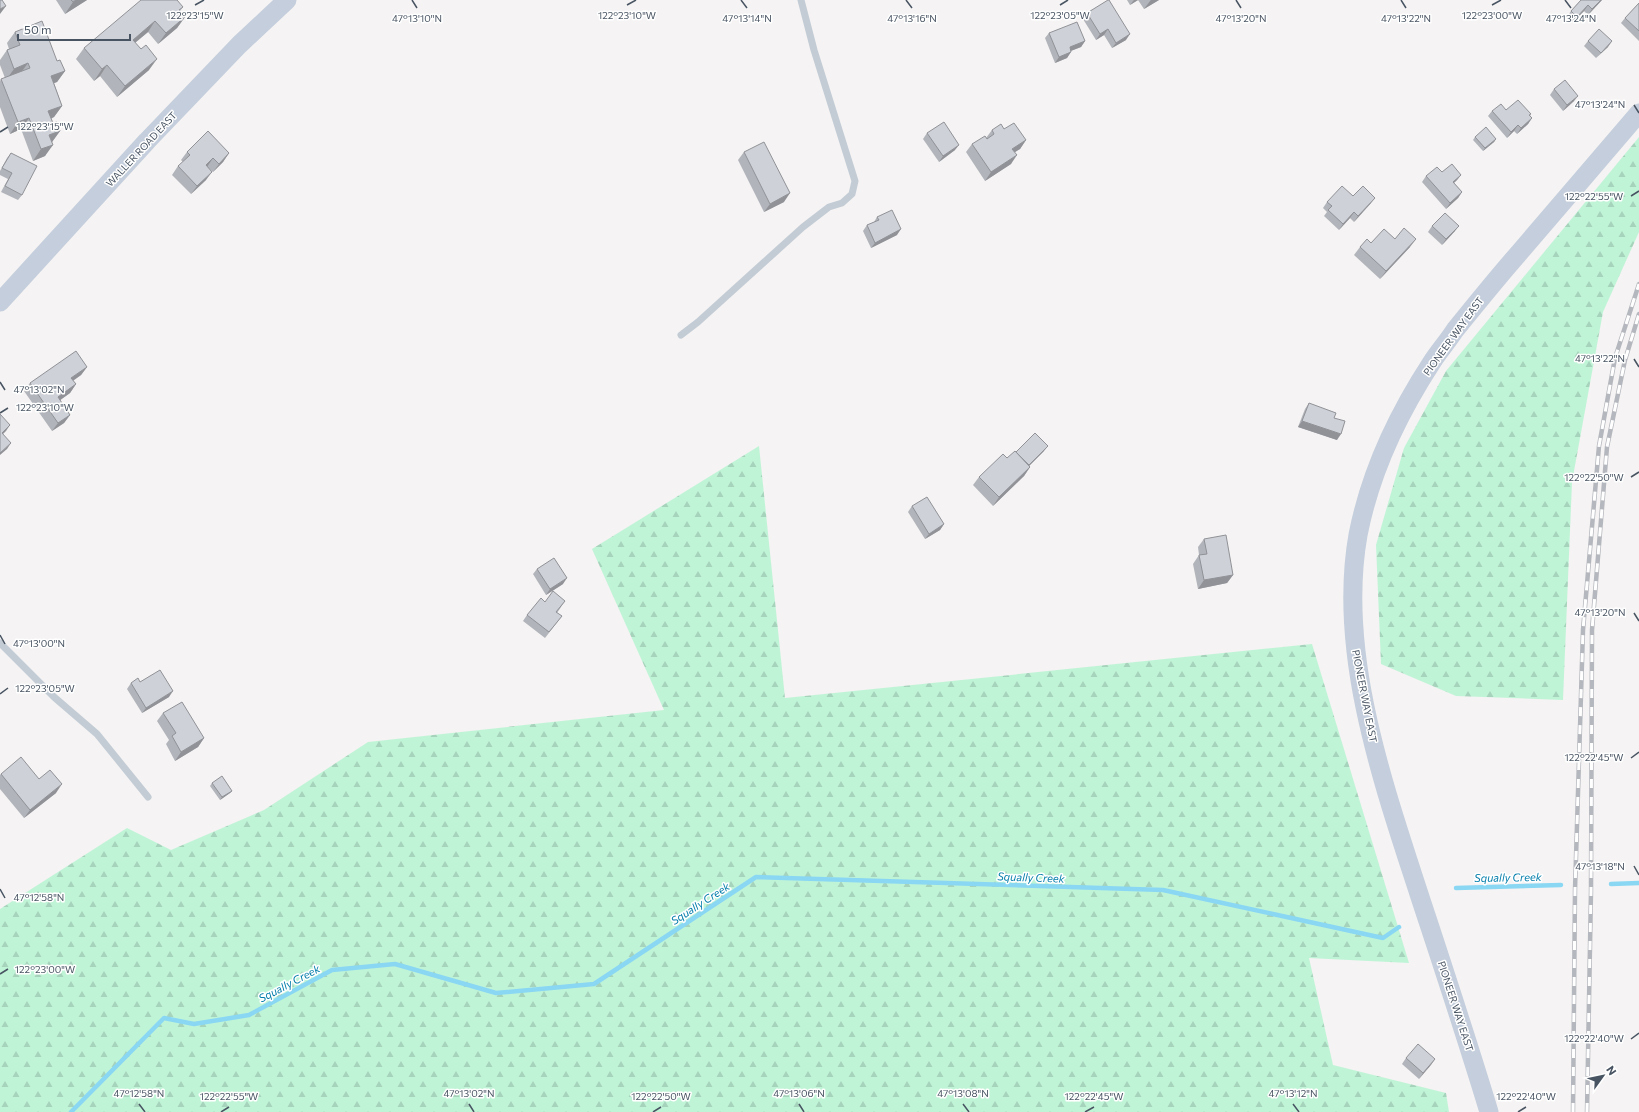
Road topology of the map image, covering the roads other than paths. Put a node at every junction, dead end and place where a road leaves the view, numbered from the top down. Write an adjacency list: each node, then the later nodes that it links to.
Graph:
1 (287, 0): 4 (main road, WALLER ROAD EAST)
2 (801, 0): 5 (lane)
3 (1639, 113): 8 (main road, PIONEER WAY EAST)
4 (0, 302)
5 (681, 335)
6 (0, 643): 7 (lane)
7 (148, 797)
8 (1489, 1112)

